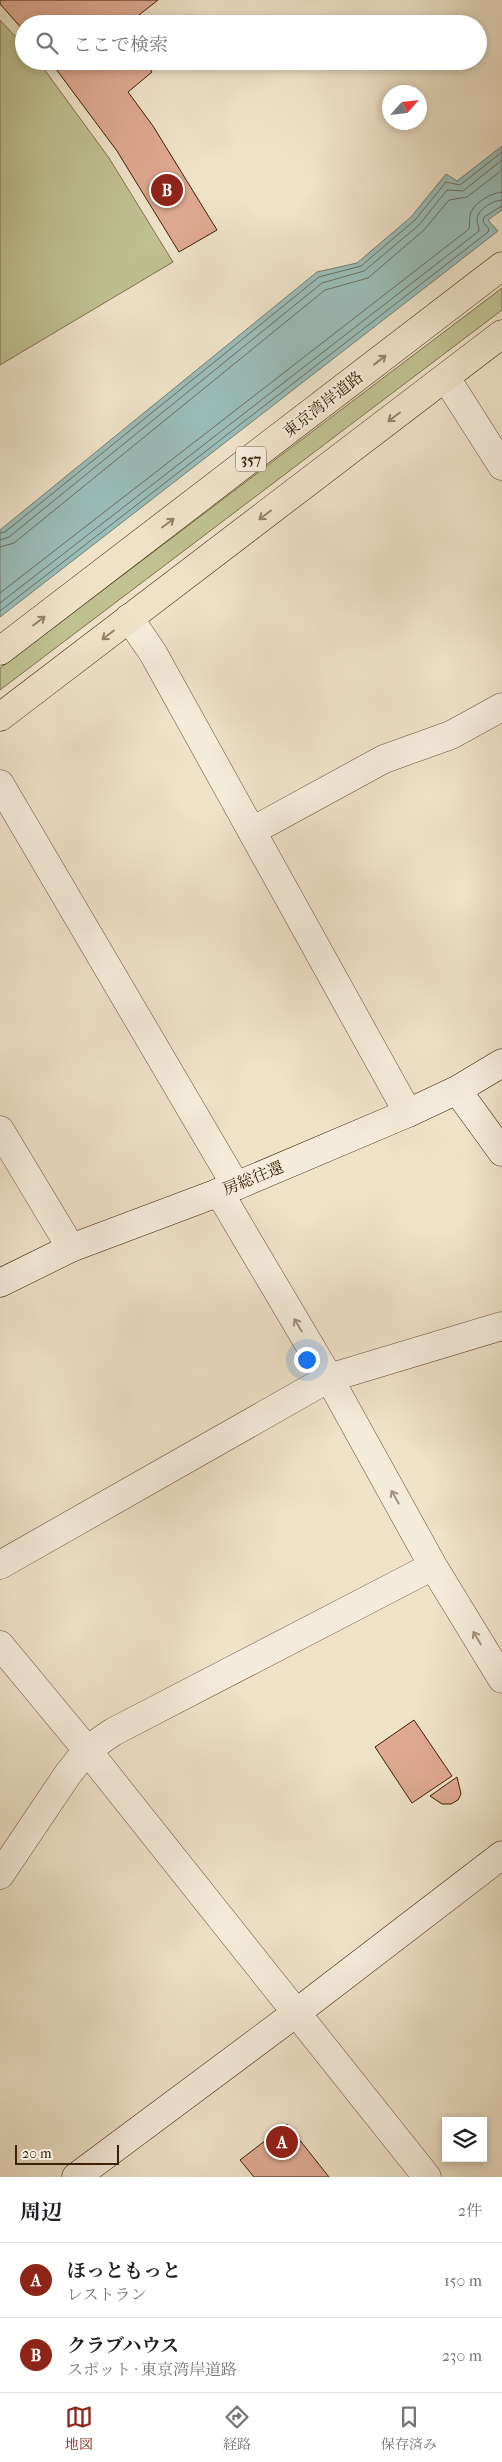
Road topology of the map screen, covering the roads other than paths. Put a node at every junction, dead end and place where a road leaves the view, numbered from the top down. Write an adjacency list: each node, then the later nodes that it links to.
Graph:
1 (502, 266): 6 (highway, 東京湾岸道路 / 357, one-way to 1)
2 (502, 334): 3 (highway)
3 (446, 378): 4 (street); 5 (highway, one-way to 5)
4 (502, 466)
5 (129, 618): 8 (highway, one-way to 8); 10 (street)
6 (0, 651)
7 (502, 707): 10 (street)
8 (0, 717)
9 (0, 784): 16 (street)
10 (252, 831): 13 (street)
11 (502, 1063): 12 (street, 房総往還)
12 (457, 1090): 13 (street, 房総往還); 15 (street)
13 (408, 1113): 16 (street, 房総往還)
14 (0, 1130): 17 (street)
15 (502, 1152)
16 (227, 1189): 17 (street, 房総往還); 20 (street, one-way to 16)
17 (70, 1248): 18 (street, 房総往還)
18 (0, 1283)
19 (502, 1326): 20 (street)
20 (329, 1378): 21 (street); 22 (street, one-way to 20)
21 (0, 1565)
22 (433, 1566): 24 (street, one-way to 22); 25 (street)
23 (0, 1645): 25 (street)
24 (502, 1679)
25 (87, 1750): 27 (street); 28 (street)
26 (502, 1855): 28 (street)
27 (0, 1875)
28 (296, 2013): 29 (street); 30 (street)
29 (76, 2177)
30 (427, 2177)

